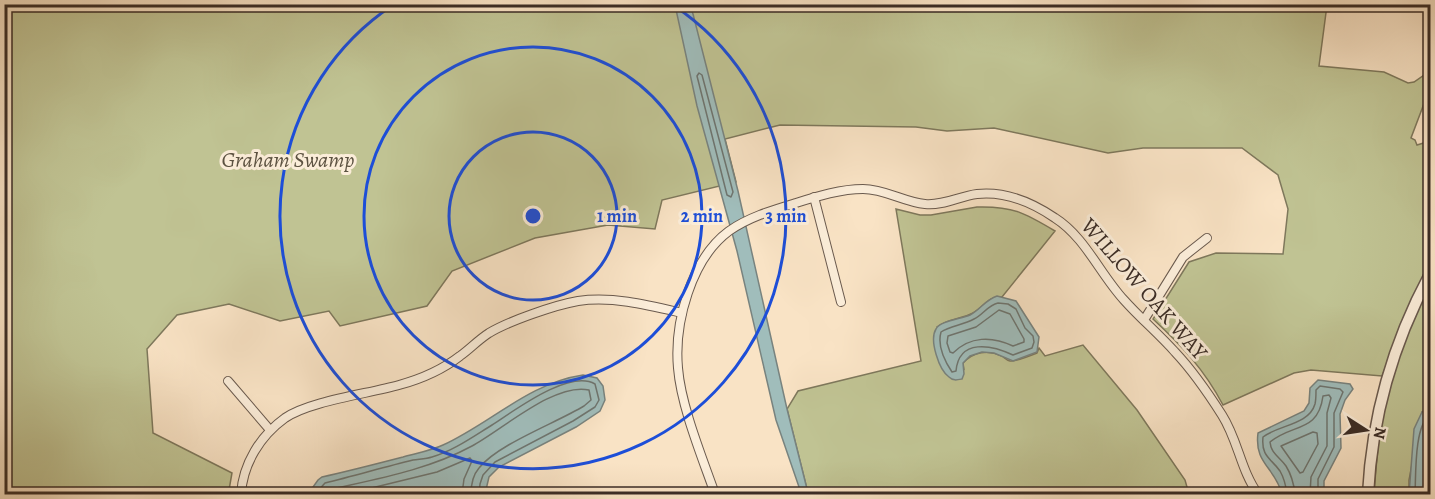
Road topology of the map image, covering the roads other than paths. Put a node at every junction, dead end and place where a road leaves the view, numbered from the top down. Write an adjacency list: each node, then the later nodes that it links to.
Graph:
1 (814, 197): 4 (street); 5 (street, WILLOW OAK WAY); 6 (street, WILLOW OAK WAY)
2 (1207, 238): 6 (street)
3 (1431, 274): 12 (street)
4 (841, 302)
5 (682, 313): 8 (street); 10 (street, WILLOW OAK WAY)
6 (1144, 320): 11 (street, WILLOW OAK WAY)
7 (228, 381): 8 (street)
8 (270, 430): 9 (street)
9 (241, 495)
10 (715, 495)
11 (1258, 495)
12 (1368, 495)

